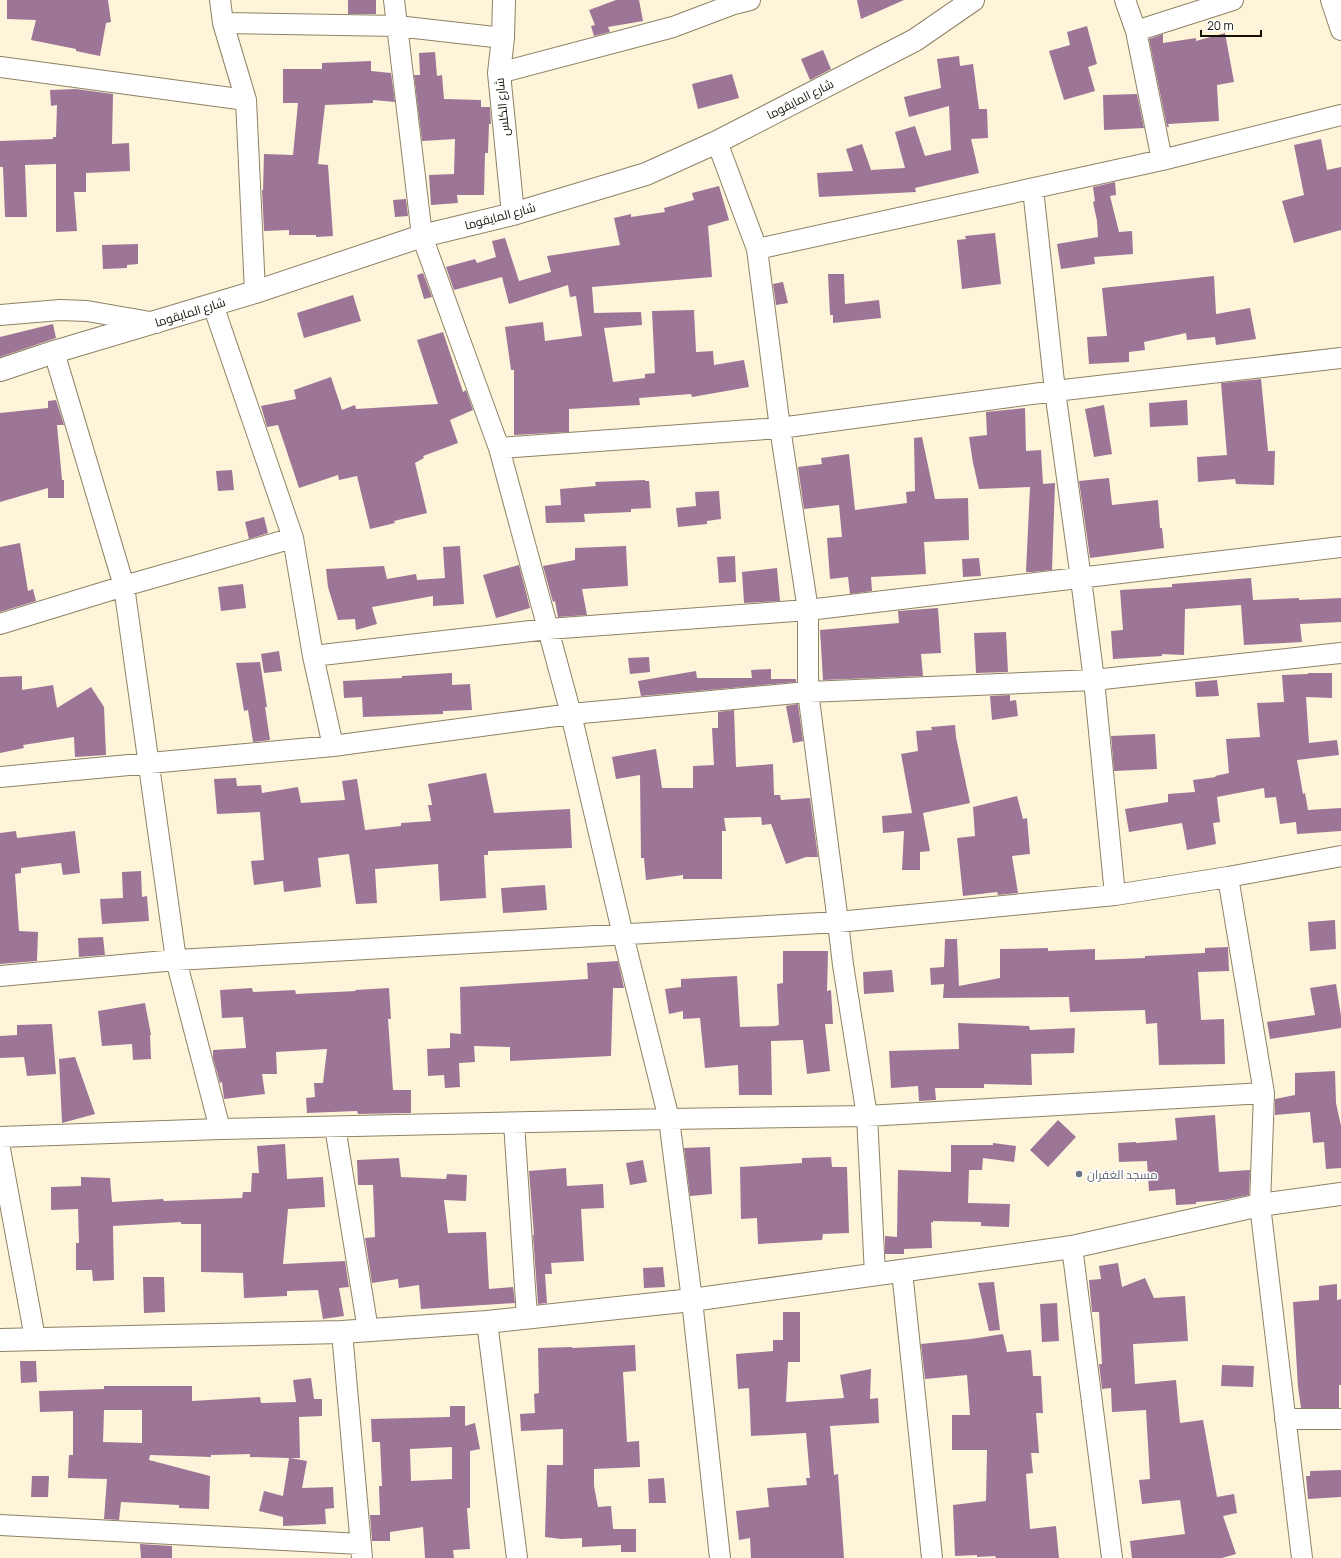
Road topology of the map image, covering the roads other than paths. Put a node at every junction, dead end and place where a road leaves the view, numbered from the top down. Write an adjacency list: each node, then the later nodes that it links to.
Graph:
1 (220, 0): 9 (street)
2 (394, 0): 10 (street)
3 (504, 0): 13 (street, شارع الكلس)
4 (973, 0): 18 (street, شارع المايقوما)
5 (1125, 0): 11 (street)
6 (1232, 0): 11 (street)
7 (1331, 0): 12 (street)
8 (739, 2): 15 (street)
9 (222, 23): 10 (street); 16 (street)
10 (397, 26): 13 (street); 22 (street)
11 (1136, 30): 19 (street)
12 (1341, 30)
13 (502, 38): 15 (street, شارع الكلس)
14 (0, 67): 16 (street)
15 (499, 73): 21 (street, شارع الكلس)
16 (246, 100): 24 (street)
17 (1341, 115): 19 (street)
18 (717, 142): 21 (street, شارع المايقوما); 23 (street)
19 (1162, 160): 20 (street)
20 (1033, 189): 23 (street); 31 (street)
21 (513, 214): 22 (street, شارع المايقوما)
22 (422, 236): 24 (street, شارع المايقوما); 33 (street)
23 (758, 249): 32 (street)
24 (255, 292): 25 (street, شارع المايقوما)
25 (212, 305): 27 (street, شارع المايقوما); 34 (street)
26 (0, 315): 27 (street)
27 (156, 323): 28 (street, شارع المايقوما)
28 (54, 352): 30 (street, شارع المايقوما); 37 (street)
29 (1341, 358): 31 (street)
30 (0, 370)
31 (1055, 391): 32 (street); 36 (street)
32 (780, 428): 33 (street); 38 (street)
33 (499, 448): 40 (street)
34 (293, 538): 37 (street); 42 (street)
35 (1341, 547): 36 (street)
36 (1082, 579): 38 (street); 43 (street)
37 (124, 586): 39 (street); 47 (street)
38 (808, 610): 40 (street); 44 (street)
39 (0, 624)
40 (548, 629): 42 (street); 45 (street)
41 (1341, 652): 43 (street)
42 (313, 656): 46 (street)
43 (1094, 680): 44 (street); 51 (street)
44 (808, 692): 45 (street); 52 (street)
45 (571, 714): 46 (street); 53 (street)
46 (333, 746): 47 (street)
47 (150, 763): 48 (street); 54 (street)
48 (0, 777)
49 (1339, 862): 50 (street)
50 (1228, 877): 51 (street); 56 (street)
51 (1115, 895): 52 (street)
52 (838, 922): 53 (street); 57 (street)
53 (623, 935): 54 (street); 58 (street)
54 (176, 960): 55 (street); 61 (street)
55 (0, 976)
56 (1264, 1093): 57 (street); 65 (street)
57 (867, 1116): 58 (street); 68 (street)
58 (669, 1119): 59 (street); 69 (street)
59 (514, 1123): 60 (street); 70 (street)
60 (335, 1127): 61 (street); 72 (street)
61 (220, 1129): 62 (street)
62 (0, 1137)
63 (0, 1149): 74 (street)
64 (1341, 1194): 65 (street)
65 (1260, 1206): 66 (street); 76 (street)
66 (1072, 1247): 67 (street); 83 (street)
67 (902, 1271): 68 (street); 82 (street)
68 (875, 1274): 69 (street)
69 (692, 1300): 70 (street); 81 (street)
70 (527, 1317): 71 (street)
71 (487, 1322): 72 (street); 80 (street)
72 (368, 1330): 73 (street)
73 (342, 1332): 74 (street); 79 (street)
74 (35, 1338): 75 (street)
75 (0, 1340)
76 (1285, 1419): 77 (street); 84 (street)
77 (1341, 1419)
78 (0, 1525): 79 (street)
79 (361, 1551)
80 (517, 1558)
81 (720, 1558)
82 (932, 1558)
83 (1112, 1558)
84 (1302, 1558)

